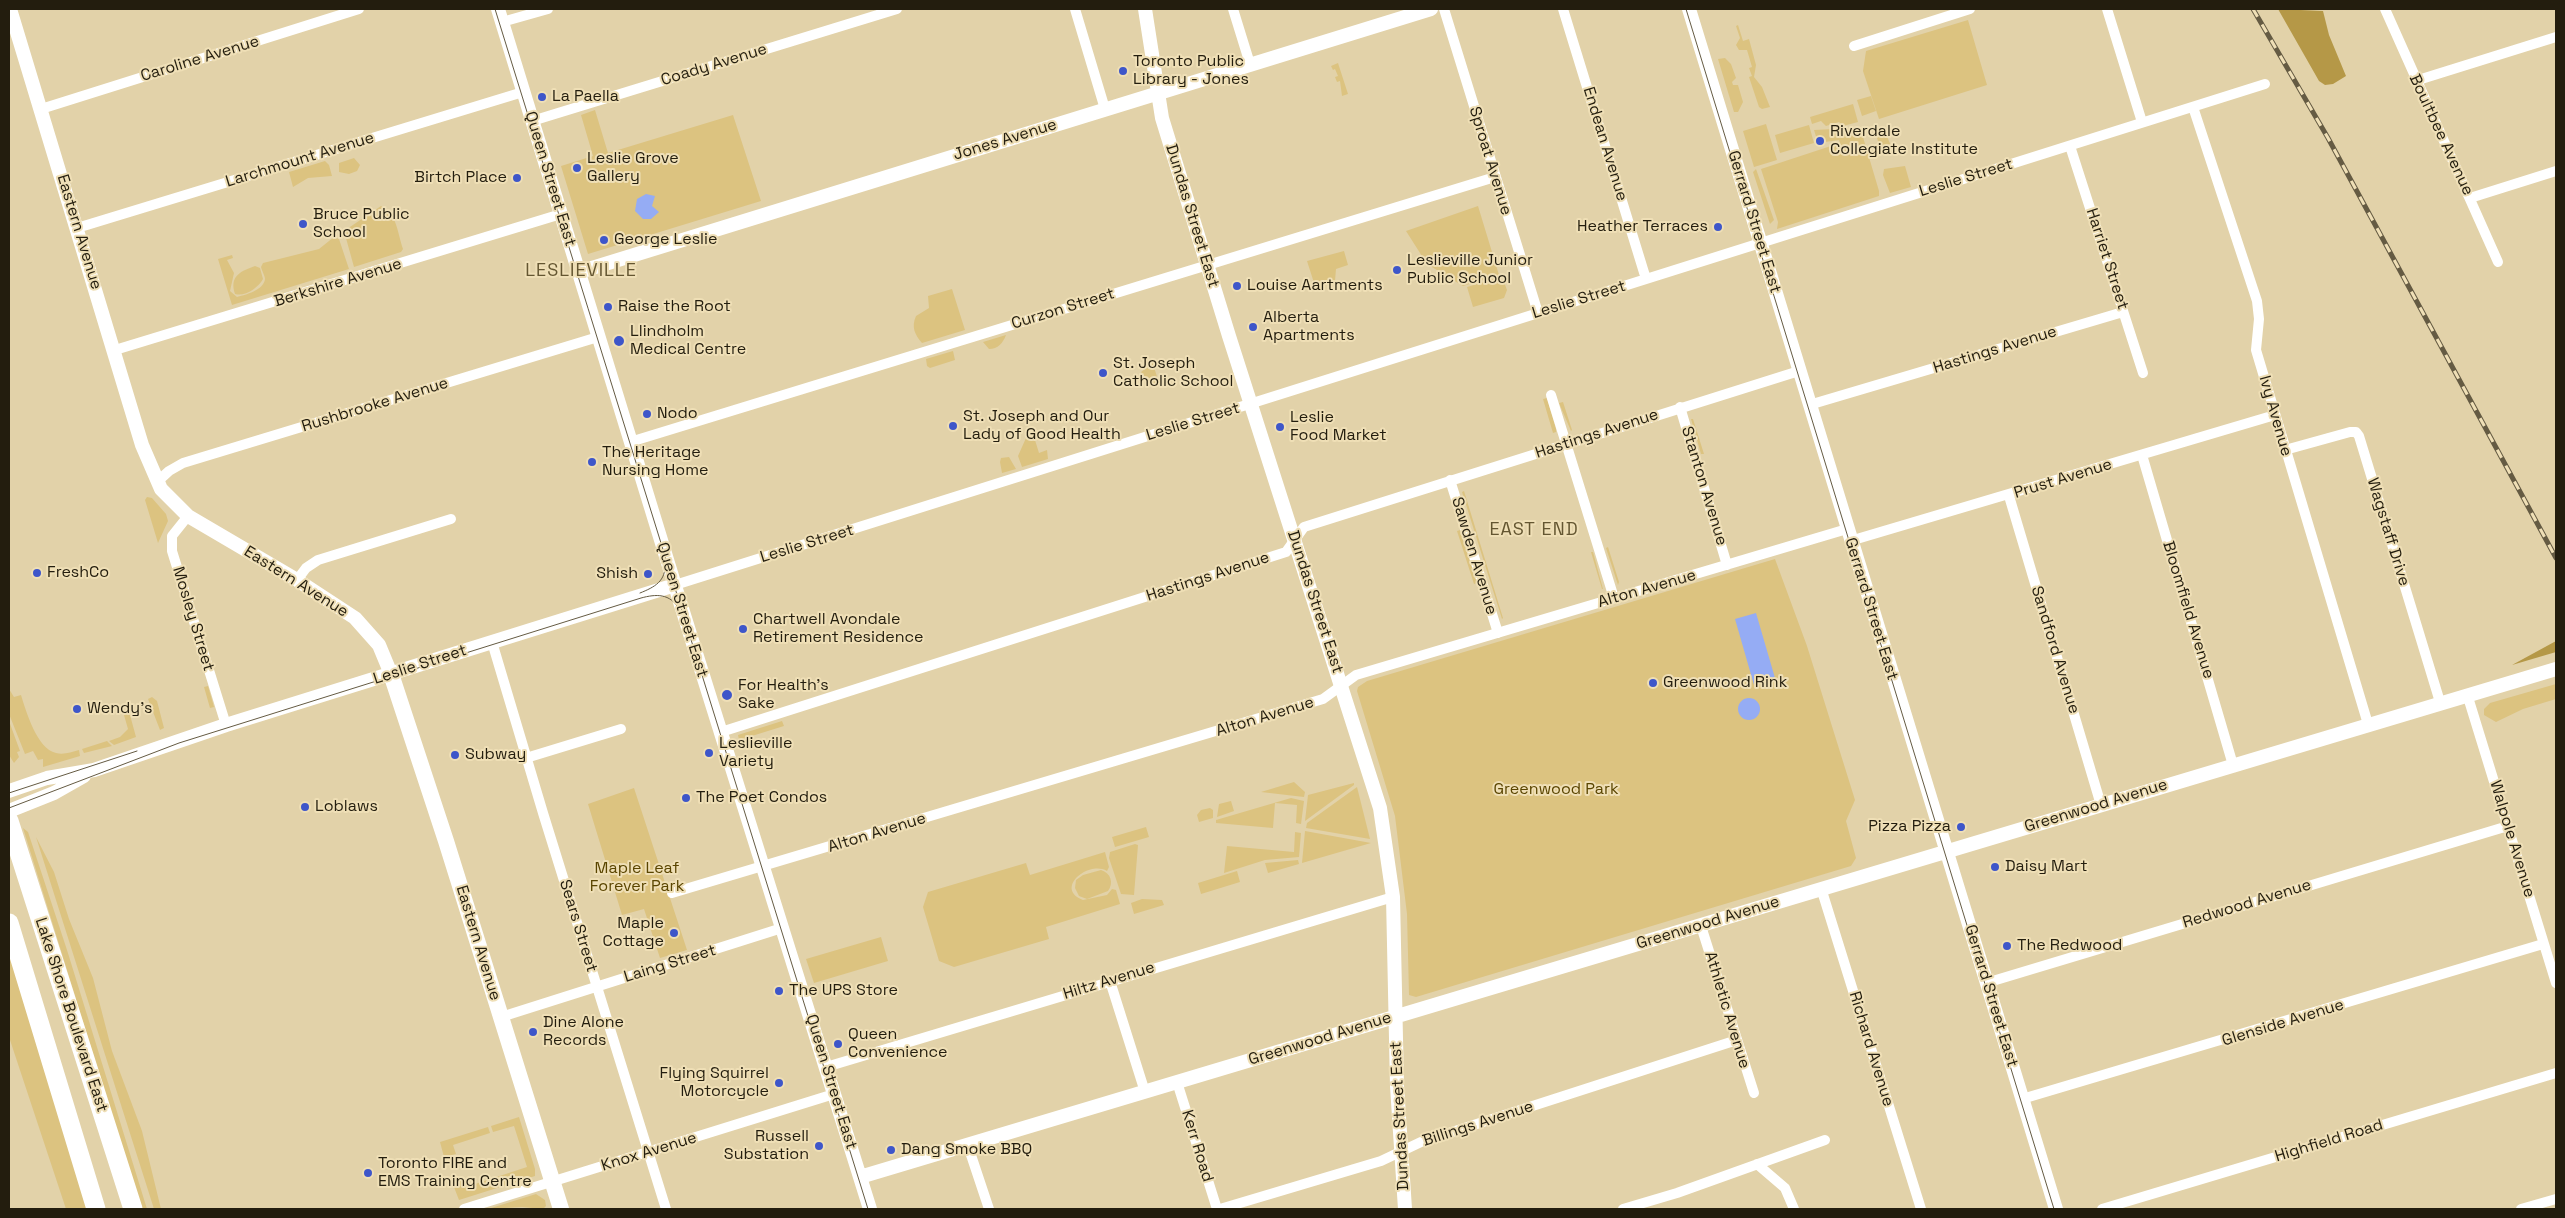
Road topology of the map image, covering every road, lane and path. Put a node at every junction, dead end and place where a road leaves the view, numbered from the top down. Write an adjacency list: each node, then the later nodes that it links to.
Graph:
1 (10, 9): 24 (main road, Eastern Avenue)
2 (359, 9): 24 (street, Caroline Avenue)
3 (548, 9): 15 (street)
4 (897, 9): 26 (street, Coady Avenue)
5 (1075, 9): 25 (street)
6 (1145, 9): 22 (main road, Dundas Street East)
7 (1233, 9): 18 (street)
8 (1431, 9): 18 (main road, Jones Avenue)
9 (1444, 9): 30 (street, Sproat Avenue)
10 (1563, 9): 38 (street, Endean Avenue)
11 (1689, 9): 34 (main road, Gerrard Street East)
12 (1970, 9): 17 (street)
13 (2107, 9): 27 (street)
14 (2385, 9): 19 (street, Boultbee Avenue)
15 (500, 15): 21 (main road, Queen Street East)
16 (2556, 37): 19 (street)
17 (1854, 46)
18 (1250, 64): 22 (main road, Jones Avenue)
19 (2415, 81): 31 (street, Boultbee Avenue)
20 (2265, 84): 23 (street, Leslie Street)
21 (523, 92): 26 (main road, Queen Street East); 33 (street, Larchmount Avenue)
22 (1158, 94): 25 (main road, Jones Avenue); 36 (main road, Dundas Street East)
23 (2193, 107): 27 (street, Leslie Street); 49 (street, Ivy Avenue)
24 (41, 109): 33 (main road, Eastern Avenue)
25 (1105, 109): 37 (main road, Jones Avenue)
26 (532, 121): 32 (main road, Queen Street East)
27 (2142, 122): 28 (street, Leslie Street)
28 (2070, 146): 34 (street, Leslie Street); 39 (street, Harriet Street)
29 (2556, 171): 31 (street)
30 (1495, 177): 36 (street, Curzon Street); 40 (street, Sproat Avenue)
31 (2470, 198): 35 (street, Boultbee Avenue)
32 (561, 214): 37 (main road, Queen Street East); 42 (street, Berkshire Avenue)
33 (77, 228): 42 (main road, Eastern Avenue)
34 (1761, 243): 38 (street, Leslie Street); 43 (main road, Gerrard Street East)
35 (2498, 262)
36 (1208, 266): 46 (main road, Dundas Street East); 50 (street, Curzon Street)
37 (578, 272): 41 (main road, Queen Street East)
38 (1646, 279): 40 (street, Leslie Street)
39 (2124, 312): 44 (street, Harriet Street); 47 (street, Hastings Avenue)
40 (1538, 313): 46 (street, Leslie Street)
41 (598, 337): 50 (main road, Queen Street East); 55 (street, Rushbrooke Avenue)
42 (115, 350): 55 (main road, Eastern Avenue)
43 (1799, 371): 47 (main road, Gerrard Street East); 48 (street, Hastings Avenue)
44 (2143, 373)
45 (1551, 395): 51 (street)
46 (1251, 404): 60 (main road, Dundas Street East); 63 (street, Leslie Street)
47 (1809, 405): 59 (main road, Gerrard Street East)
48 (1680, 407): 51 (street, Hastings Avenue); 61 (street, Stanton Avenue)
49 (2275, 415): 52 (street, Ivy Avenue); 53 (street, Prust Avenue)
50 (630, 442): 63 (main road, Queen Street East)
51 (1566, 444): 54 (street, Hastings Avenue); 64 (street)
52 (2285, 450): 71 (street, Wagstaff Drive); 72 (street, Ivy Avenue)
53 (2142, 454): 56 (street, Prust Avenue); 77 (street, Bloomfield Avenue)
54 (1450, 480): 60 (street, Hastings Avenue); 65 (street, Sawden Avenue)
55 (157, 482): 57 (main road, Eastern Avenue)
56 (2009, 496): 59 (street, Prust Avenue); 80 (street, Sandford Avenue)
57 (188, 516): 62 (main road, Eastern Avenue); 73 (street, Mosley Street)
58 (451, 519): 62 (street)
59 (1849, 535): 61 (street, Alton Avenue); 84 (main road, Gerrard Street East)
60 (1295, 540): 69 (main road, Dundas Street East); 75 (street, Hastings Avenue)
61 (1727, 565): 64 (street, Alton Avenue)
62 (297, 580): 68 (main road, Eastern Avenue)
63 (675, 585): 66 (main road, Leslie Street); 75 (main road, Queen Street East)
64 (1614, 598): 65 (street, Alton Avenue)
65 (1498, 633): 69 (street, Alton Avenue)
66 (492, 642): 68 (main road, Leslie Street); 76 (street, Sears Street)
67 (2556, 669): 70 (main road, Greenwood Avenue)
68 (391, 674): 73 (main road, Leslie Street); 97 (main road, Eastern Avenue)
69 (1342, 687): 85 (street, Alton Avenue); 88 (main road, Dundas Street East)
70 (2467, 694): 71 (main road, Greenwood Avenue); 83 (street, Walpole Avenue)
71 (2440, 702): 72 (main road, Greenwood Avenue)
72 (2368, 724): 77 (main road, Greenwood Avenue)
73 (226, 726): 78 (main road, Leslie Street)
74 (621, 729): 76 (street)
75 (720, 732): 85 (main road, Queen Street East)
76 (526, 758): 96 (street, Sears Street)
77 (2234, 765): 80 (main road, Greenwood Avenue)
78 (94, 770): 79 (main road, Leslie Street); 81 (main road, Leslie Street)
79 (9, 791)
80 (2101, 805): 84 (main road, Greenwood Avenue)
81 (9, 811)
82 (9, 821): 116 (highway, Lake Shore Boulevard East)
83 (2508, 826): 92 (street, Walpole Avenue); 94 (street, Redwood Avenue)
84 (1946, 852): 86 (main road, Greenwood Avenue); 94 (main road, Gerrard Street East)
85 (763, 867): 87 (street, Alton Avenue); 91 (main road, Queen Street East)
86 (1821, 888): 90 (main road, Greenwood Avenue); 126 (street, Richard Avenue)
87 (672, 893)
88 (1393, 897): 93 (street, Hiltz Avenue); 98 (main road, Dundas Street East)
89 (9, 923): 115 (highway, Lake Shore Boulevard East)
90 (1701, 926): 98 (main road, Greenwood Avenue); 99 (street, Athletic Avenue)
91 (782, 928): 96 (street, Laing Street); 100 (main road, Queen Street East)
92 (2543, 944): 95 (street, Walpole Avenue); 106 (street, Glenside Avenue)
93 (1110, 981): 100 (street, Hiltz Avenue); 103 (street)
94 (1986, 983): 106 (main road, Gerrard Street East)
95 (2556, 983)
96 (597, 986): 97 (street, Laing Street); 110 (street, Sears Street)
97 (501, 1017): 113 (main road, Eastern Avenue)
98 (1396, 1017): 102 (main road, Greenwood Avenue); 109 (main road, Dundas Street East)
99 (1737, 1040): 104 (street, Athletic Avenue); 109 (street, Billings Avenue)
100 (826, 1067): 105 (main road, Queen Street East)
101 (2556, 1073): 128 (street, Highfield Road)
102 (1177, 1082): 103 (main road, Greenwood Avenue); 122 (street, Kerr Road)
103 (1145, 1092): 108 (main road, Greenwood Avenue)
104 (1754, 1093)
105 (834, 1094): 110 (street, Knox Avenue); 112 (main road, Queen Street East)
106 (2022, 1099): 127 (main road, Gerrard Street East)
107 (1825, 1140): 111 (street)
108 (968, 1146): 112 (main road, Greenwood Avenue); 121 (street)
109 (1401, 1150): 122 (street, Billings Avenue); 123 (main road, Dundas Street East)
110 (648, 1153): 113 (street, Knox Avenue); 119 (street, Sears Street)
111 (1757, 1164): 124 (street); 125 (street)
112 (860, 1177): 120 (main road, Queen Street East)
113 (552, 1182): 117 (street, Knox Avenue); 118 (main road, Eastern Avenue)
114 (2556, 1199): 129 (street)
115 (96, 1209)
116 (133, 1209)
117 (464, 1209)
118 (561, 1209)
119 (666, 1209)
120 (870, 1209)
121 (989, 1209)
122 (1219, 1209)
123 (1405, 1209)
124 (1623, 1209)
125 (1794, 1209)
126 (1921, 1209)
127 (2056, 1209)
128 (2102, 1209)
129 (2521, 1209)

